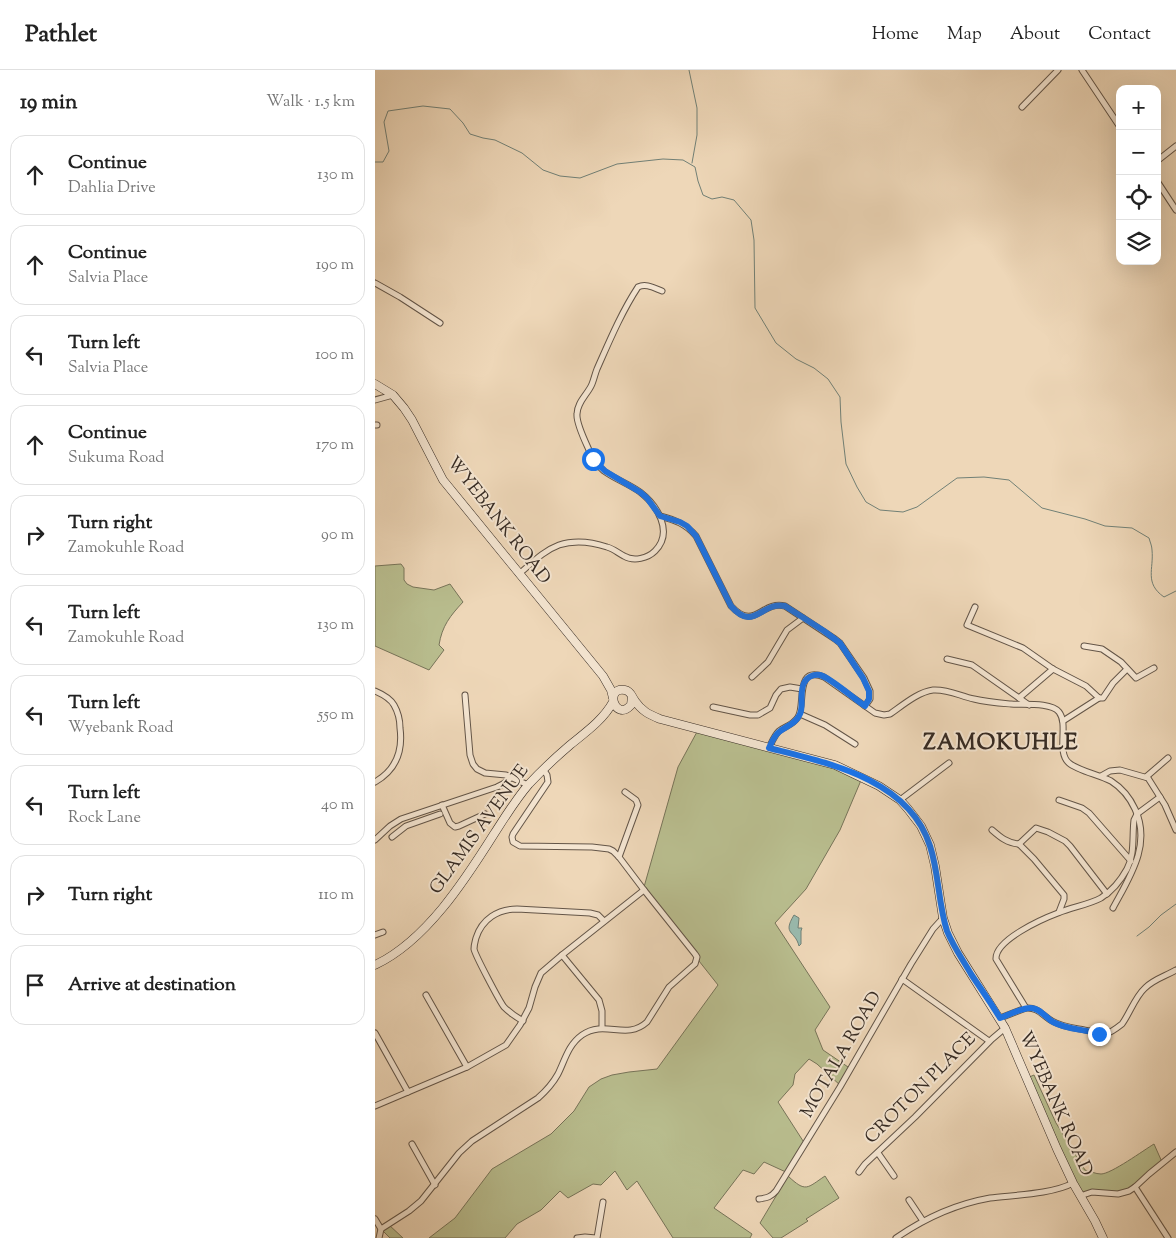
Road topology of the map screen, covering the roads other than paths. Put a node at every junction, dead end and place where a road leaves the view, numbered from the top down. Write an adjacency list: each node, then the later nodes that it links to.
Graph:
1 (1058, 70): 3 (street)
2 (1082, 70): 4 (street)
3 (1022, 107)
4 (1116, 121)
5 (1176, 146): 6 (street)
6 (1161, 158)
7 (1161, 187): 8 (street)
8 (1176, 210)
9 (375, 283): 11 (street)
10 (663, 291): 15 (street)
11 (440, 323)
12 (375, 384): 13 (main road, WYEBANK ROAD)
13 (393, 395): 14 (street); 16 (main road, WYEBANK ROAD)
14 (375, 400)
15 (660, 516): 16 (street); 18 (street)
16 (519, 574): 24 (main road, WYEBANK ROAD)
17 (975, 607): 23 (street)
18 (803, 618): 25 (street); 34 (street)
19 (1084, 646): 22 (street)
20 (947, 658): 31 (street)
21 (1154, 668): 22 (street)
22 (1127, 669): 32 (street)
23 (1053, 670): 31 (street); 32 (street)
24 (603, 676): 27 (main road, WYEBANK ROAD); 33 (main road, WYEBANK ROAD)
25 (752, 678)
26 (802, 689): 34 (street); 36 (street); 39 (street)
27 (621, 690): 30 (main road); 33 (main road)
28 (375, 691): 50 (street)
29 (465, 695): 48 (street)
30 (632, 698): 37 (main road); 38 (main road, WYEBANK ROAD)
31 (1019, 698): 35 (street)
32 (1101, 698): 41 (street)
33 (613, 700): 37 (main road); 40 (main road, GLAMIS AVENUE)
34 (865, 706): 35 (street)
35 (1029, 706): 41 (street)
36 (713, 707)
37 (623, 709): 38 (main road, WYEBANK ROAD); 40 (main road, GLAMIS AVENUE)
38 (641, 710): 43 (main road, WYEBANK ROAD)
39 (800, 714): 42 (street); 43 (street)
40 (599, 721): 46 (main road, GLAMIS AVENUE)
41 (1063, 721): 47 (street)
42 (855, 744)
43 (769, 748): 54 (main road, WYEBANK ROAD)
44 (1168, 758): 49 (street)
45 (949, 763): 54 (street)
46 (543, 769): 51 (main road, GLAMIS AVENUE); 65 (street)
47 (1101, 776): 49 (street); 59 (street)
48 (512, 777): 51 (street); 56 (street)
49 (1145, 777): 53 (street)
50 (375, 782)
51 (528, 786): 76 (main road, GLAMIS AVENUE)
52 (625, 792): 65 (street)
53 (1160, 797): 59 (street); 61 (street)
54 (900, 800): 71 (main road, WYEBANK ROAD)
55 (1059, 800): 66 (street)
56 (442, 806): 58 (street); 63 (street)
57 (440, 814): 62 (street)
58 (485, 814)
59 (1137, 814): 66 (street); 69 (street)
60 (992, 830): 64 (street)
61 (1176, 830)
62 (392, 837)
63 (375, 840)
64 (1019, 844): 68 (street); 70 (street)
65 (619, 857): 67 (street)
66 (1131, 861): 68 (street)
67 (644, 890): 72 (street); 83 (street)
68 (1107, 894): 70 (street)
69 (1113, 908)
70 (1059, 912): 80 (street)
71 (943, 918): 78 (street, MOTALA ROAD); 81 (main road, WYEBANK ROAD)
72 (604, 921): 75 (street); 82 (street)
73 (383, 932): 74 (street)
74 (375, 935)
75 (563, 955): 82 (street); 83 (street)
76 (375, 963)
77 (1176, 970): 80 (street)
78 (902, 979): 86 (street); 99 (street, MOTALA ROAD)
79 (426, 995): 87 (street)
80 (1026, 1008): 81 (street)
81 (1000, 1018): 84 (main road, WYEBANK ROAD)
82 (523, 1020): 87 (street)
83 (602, 1028): 96 (street)
84 (1005, 1028): 86 (street, CROTON PLACE); 95 (main road, WYEBANK ROAD)
85 (375, 1033): 88 (street)
86 (989, 1041): 91 (street, CROTON PLACE)
87 (467, 1067): 88 (street)
88 (408, 1092): 89 (street)
89 (375, 1106)
90 (412, 1144): 96 (street)
91 (877, 1152): 93 (street, CROTON PLACE); 94 (street)
92 (1176, 1152): 97 (street)
93 (859, 1172)
94 (893, 1176)
95 (1073, 1183): 98 (main road, WYEBANK ROAD); 103 (street)
96 (435, 1185): 104 (street)
97 (1135, 1187): 98 (street); 110 (street)
98 (1080, 1196): 109 (main road, WYEBANK ROAD)
99 (759, 1199)
100 (909, 1200): 103 (street)
101 (603, 1202): 108 (street)
102 (375, 1219): 104 (street)
103 (923, 1221): 105 (street)
104 (381, 1229): 106 (street)
105 (899, 1237)
106 (379, 1238)
107 (577, 1238): 108 (street)
108 (596, 1238)
109 (1103, 1238)
110 (1168, 1238)

